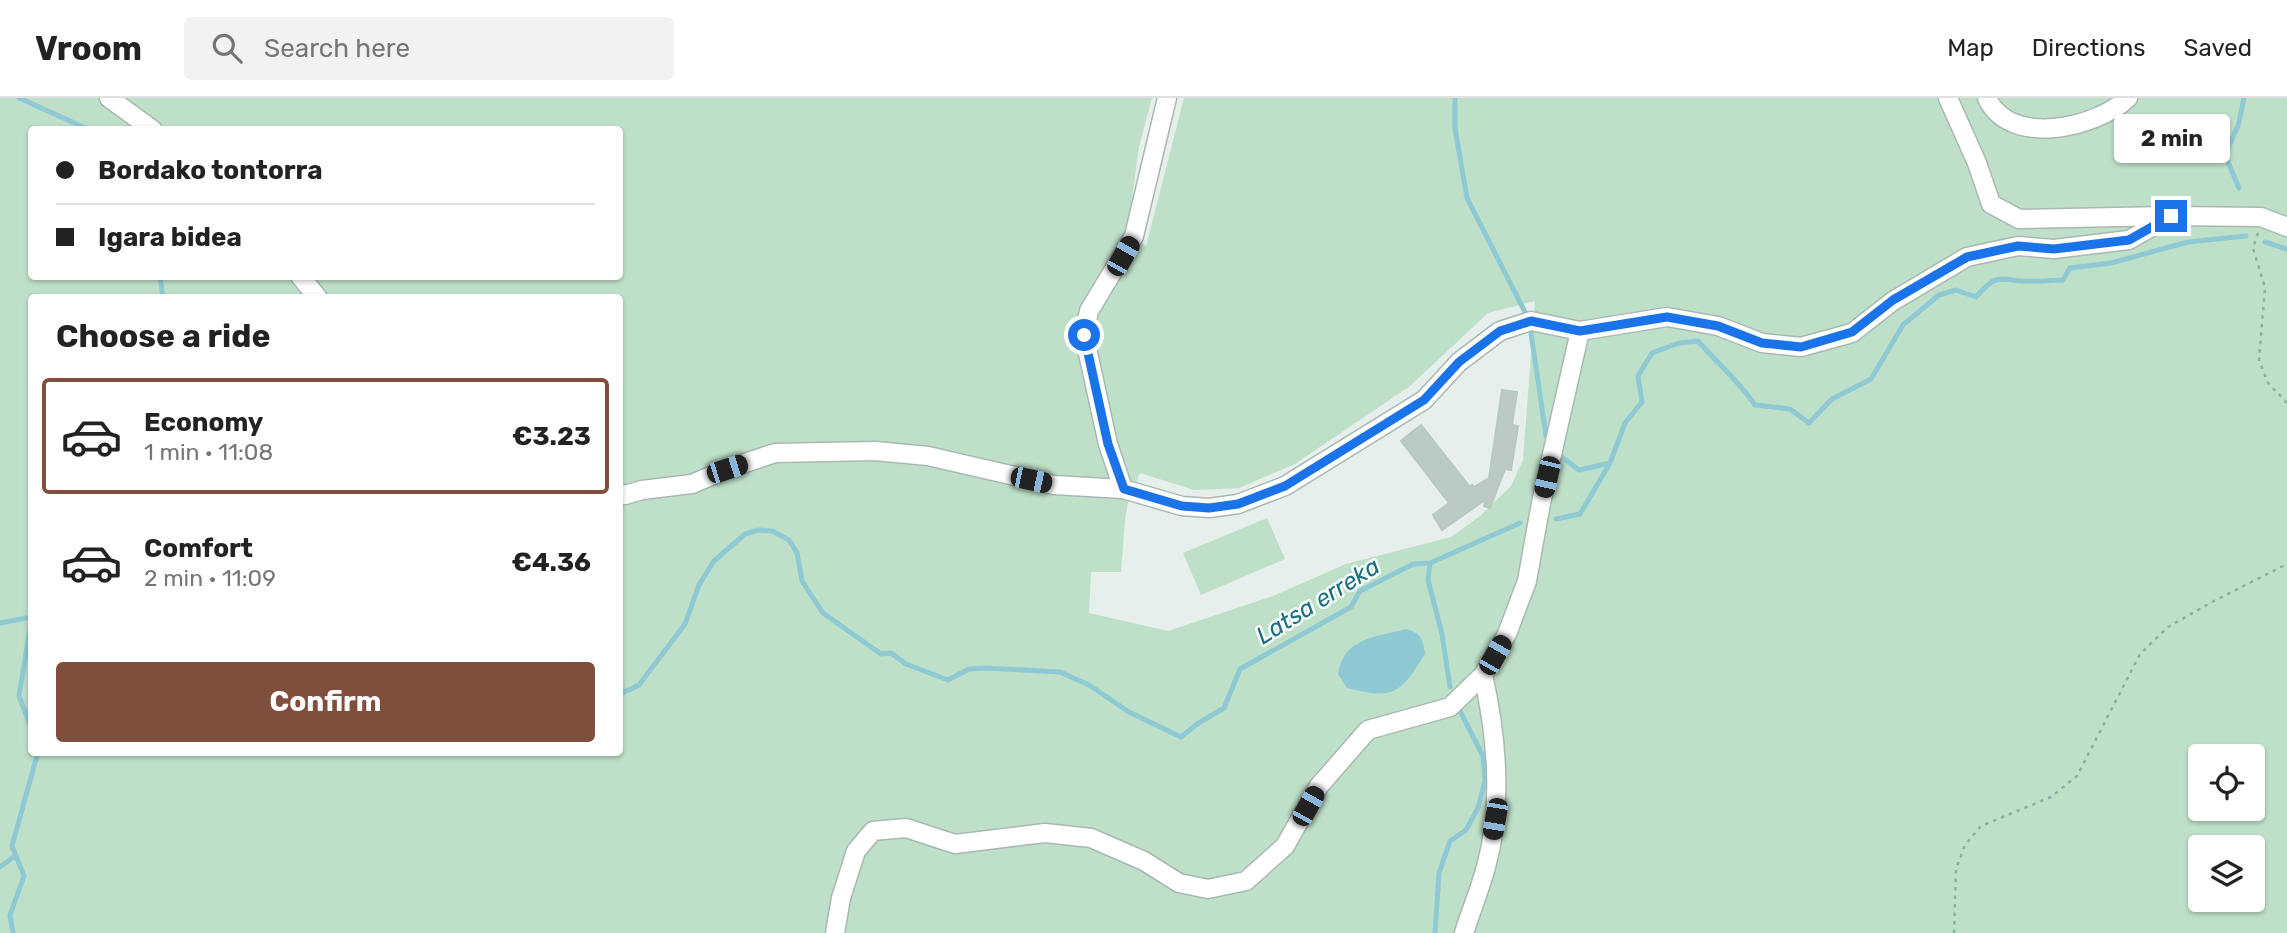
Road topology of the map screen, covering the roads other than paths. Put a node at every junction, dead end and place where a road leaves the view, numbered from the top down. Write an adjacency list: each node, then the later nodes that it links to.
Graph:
1 (109, 98): 6 (street)
2 (1167, 98): 12 (street)
3 (1948, 98): 7 (street)
4 (1987, 98): 5 (street)
5 (2128, 98)
6 (148, 126)
7 (2171, 216): 8 (street); 11 (street)
8 (2280, 224)
9 (303, 280): 10 (street)
10 (315, 294)
11 (1580, 331): 12 (street); 14 (street)
12 (1124, 489): 13 (street)
13 (623, 494)
14 (1483, 675): 15 (street); 16 (street)
15 (835, 933)
16 (1464, 933)

